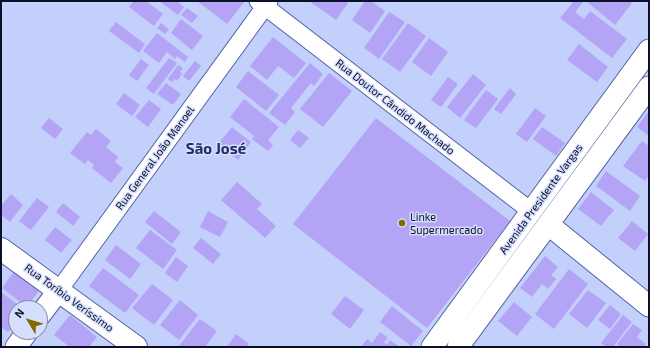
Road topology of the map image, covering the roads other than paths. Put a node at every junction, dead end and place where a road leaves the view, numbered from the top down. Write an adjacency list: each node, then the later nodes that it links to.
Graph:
1 (264, 3): 4 (street, Rua Doutor Cândido Machado); 7 (street, Rua General João Manoel)
2 (649, 50): 4 (street, Avenida Presidente Vargas)
3 (649, 87): 5 (street, Avenida Presidente Vargas)
4 (532, 212): 5 (street, Rua Doutor Cândido Machado); 11 (street, Avenida Presidente Vargas)
5 (549, 225): 9 (street, Rua Doutor Cândido Machado); 12 (street, Avenida Presidente Vargas)
6 (1, 249): 7 (main road, Rua Toríbio Veríssimo)
7 (58, 290): 8 (street, Rua General João Manoel); 10 (main road, Rua Toríbio Veríssimo)
8 (48, 304)
9 (649, 306)
10 (136, 347)
11 (432, 347)
12 (458, 347)

